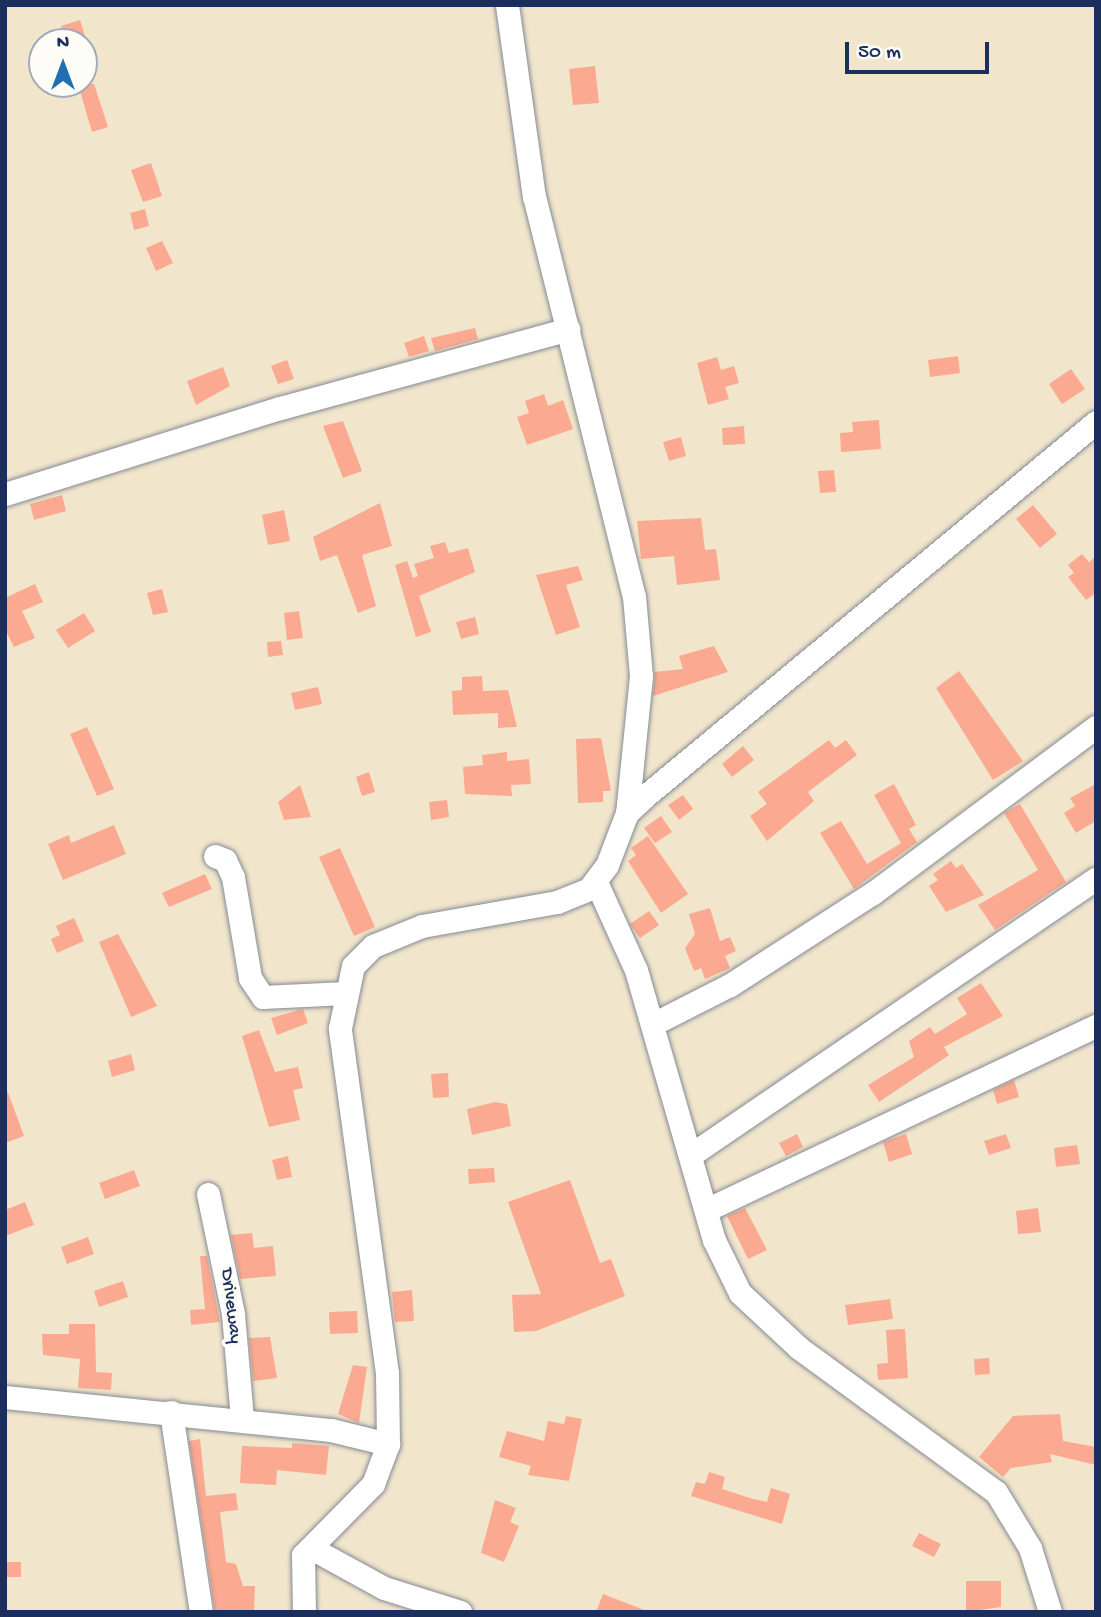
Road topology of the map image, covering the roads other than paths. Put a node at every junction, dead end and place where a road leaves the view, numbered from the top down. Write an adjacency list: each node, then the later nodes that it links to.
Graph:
1 (507, 5): 2 (street)
2 (568, 329): 4 (street); 6 (street)
3 (1096, 422): 6 (street)
4 (5, 494)
5 (1096, 727): 11 (street)
6 (627, 813): 9 (street)
7 (215, 856): 10 (street)
8 (1096, 878): 13 (street)
9 (596, 882): 10 (street); 11 (street)
10 (345, 993): 19 (street)
11 (653, 1024): 13 (street)
12 (1096, 1026): 15 (street)
13 (692, 1154): 15 (street)
14 (208, 1195): 18 (street, Driveway)
15 (706, 1210): 24 (street)
16 (5, 1397): 17 (street)
17 (171, 1412): 18 (street); 21 (street)
18 (242, 1419): 19 (street)
19 (388, 1444): 20 (street)
20 (311, 1548): 22 (street); 23 (street)
21 (201, 1612)
22 (304, 1612)
23 (460, 1612)
24 (1050, 1612)

